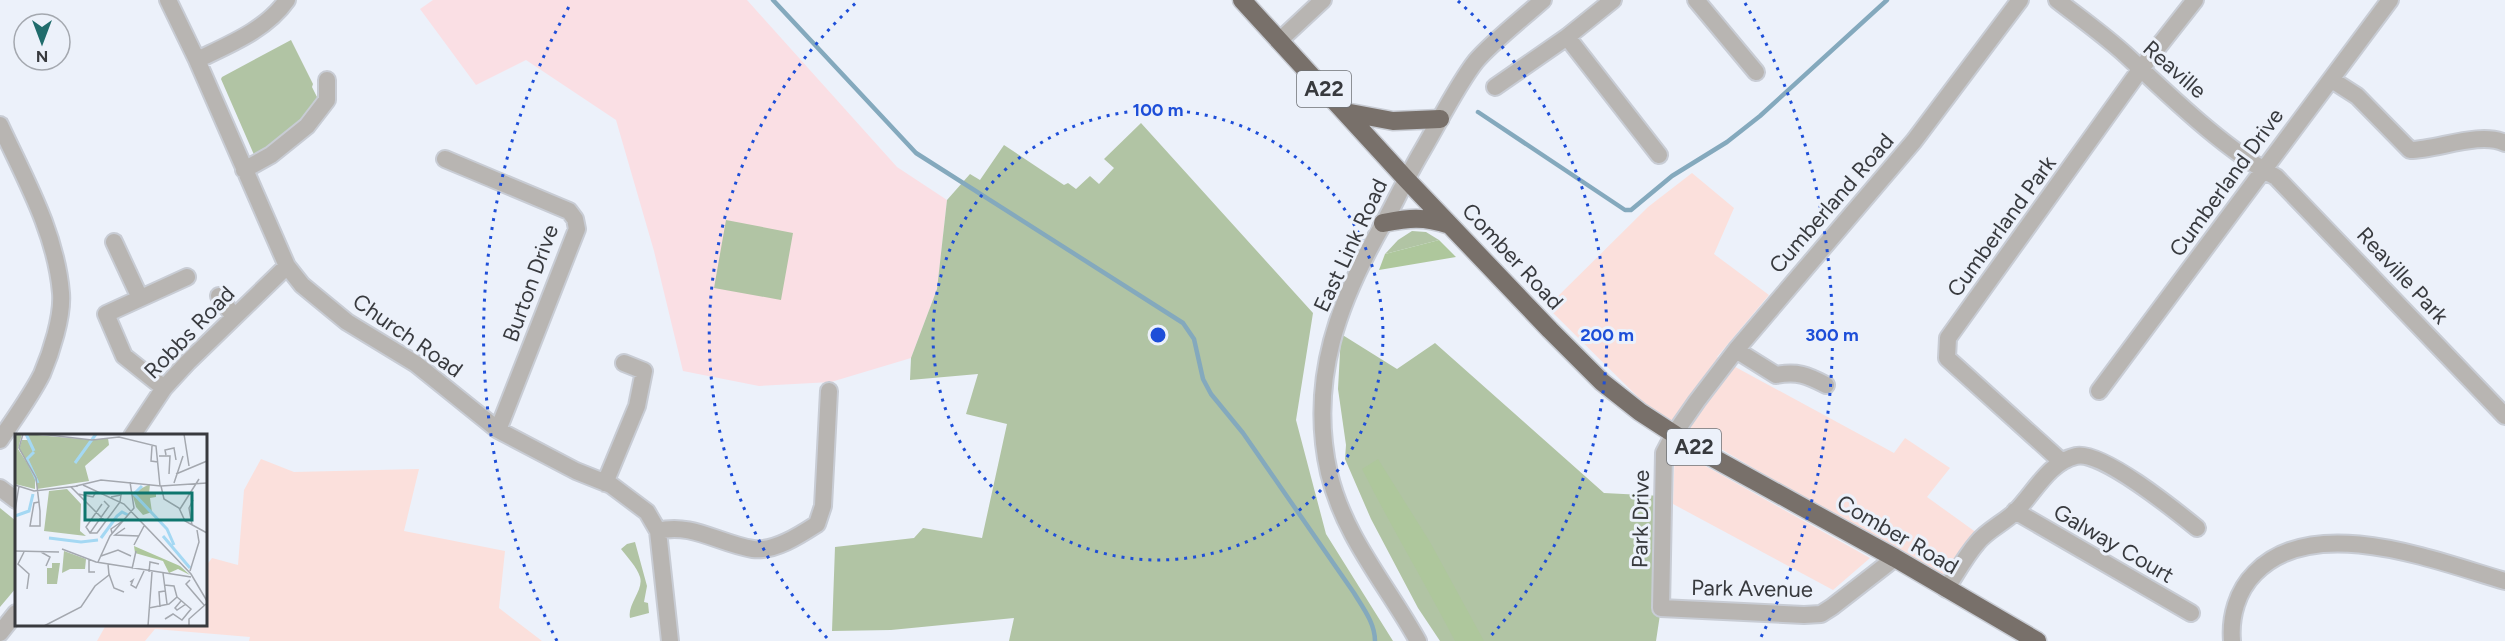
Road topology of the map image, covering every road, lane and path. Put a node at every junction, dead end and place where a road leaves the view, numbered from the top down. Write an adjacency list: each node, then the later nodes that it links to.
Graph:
1 (168, 0): 14 (street, Church Road)
2 (286, 0): 14 (street)
3 (1242, 0): 13 (highway, Comber Road / A22)
4 (1323, 0): 13 (street)
5 (1543, 0): 21 (street, East Link Road)
6 (1613, 0): 12 (street)
7 (1696, 0): 16 (street)
8 (2020, 0): 38 (street, Cumberland Road)
9 (2057, 0): 15 (street, Reaville)
10 (2195, 0): 15 (street, Cumberland Park)
11 (2390, 0): 18 (street, Cumberland Drive)
12 (1567, 37): 19 (street); 24 (street)
13 (1279, 41): 20 (highway, Comber Road / A22)
14 (198, 60): 27 (street, Church Road)
15 (2140, 70): 28 (street, Reaville); 49 (street, Cumberland Park)
16 (1756, 72)
17 (327, 80): 27 (street)
18 (2332, 80): 23 (street); 28 (street, Cumberland Drive)
19 (1495, 87)
20 (1345, 112): 21 (highway, A22); 29 (highway, Comber Road / A22)
21 (1440, 119): 29 (street, East Link Road)
22 (0, 125): 25 (street)
23 (2505, 143)
24 (1659, 155)
25 (7, 158): 48 (street)
26 (445, 159): 45 (street, Burton Drive)
27 (244, 170): 33 (street, Church Road)
28 (2264, 170): 43 (street, Cumberland Drive); 44 (street, Reaville Park)
29 (1406, 179): 30 (street, East Link Road); 31 (highway, Comber Road / A22)
30 (1383, 223): 31 (highway); 64 (street, East Link Road)
31 (1451, 225): 47 (highway, Comber Road / A22)
32 (114, 242): 36 (street)
33 (287, 266): 37 (street, Robbs Road); 45 (street, Church Road)
34 (187, 277): 36 (street)
35 (219, 296): 37 (street)
36 (140, 298): 41 (street)
37 (234, 317): 41 (street, Robbs Road)
38 (1736, 350): 40 (street); 47 (street, Cumberland Road)
39 (624, 363): 50 (street)
40 (1826, 385)
41 (164, 388): 46 (street, Robbs Road)
42 (829, 391): 55 (street)
43 (2099, 391)
44 (2505, 416)
45 (498, 430): 50 (street, Church Road)
46 (133, 434)
47 (1674, 434): 56 (highway, Comber Road / A22); 59 (street, Park Drive)
48 (0, 440)
49 (2062, 462): 53 (street); 54 (street)
50 (605, 483): 55 (street, Church Road)
51 (0, 488): 52 (street)
52 (15, 499)
53 (2015, 511): 58 (street); 61 (street, Galway Court)
54 (2197, 528)
55 (658, 531): 63 (street, Church Road)
56 (1895, 558): 58 (highway, Comber Road / A22); 59 (street, Park Avenue)
57 (2505, 581): 66 (street)
58 (1946, 589): 65 (highway, Comber Road / A22)
59 (1661, 608)
60 (15, 613): 62 (street)
61 (2191, 613)
62 (0, 633)
63 (670, 641)
64 (1418, 641)
65 (2037, 641)
66 (2232, 641)

